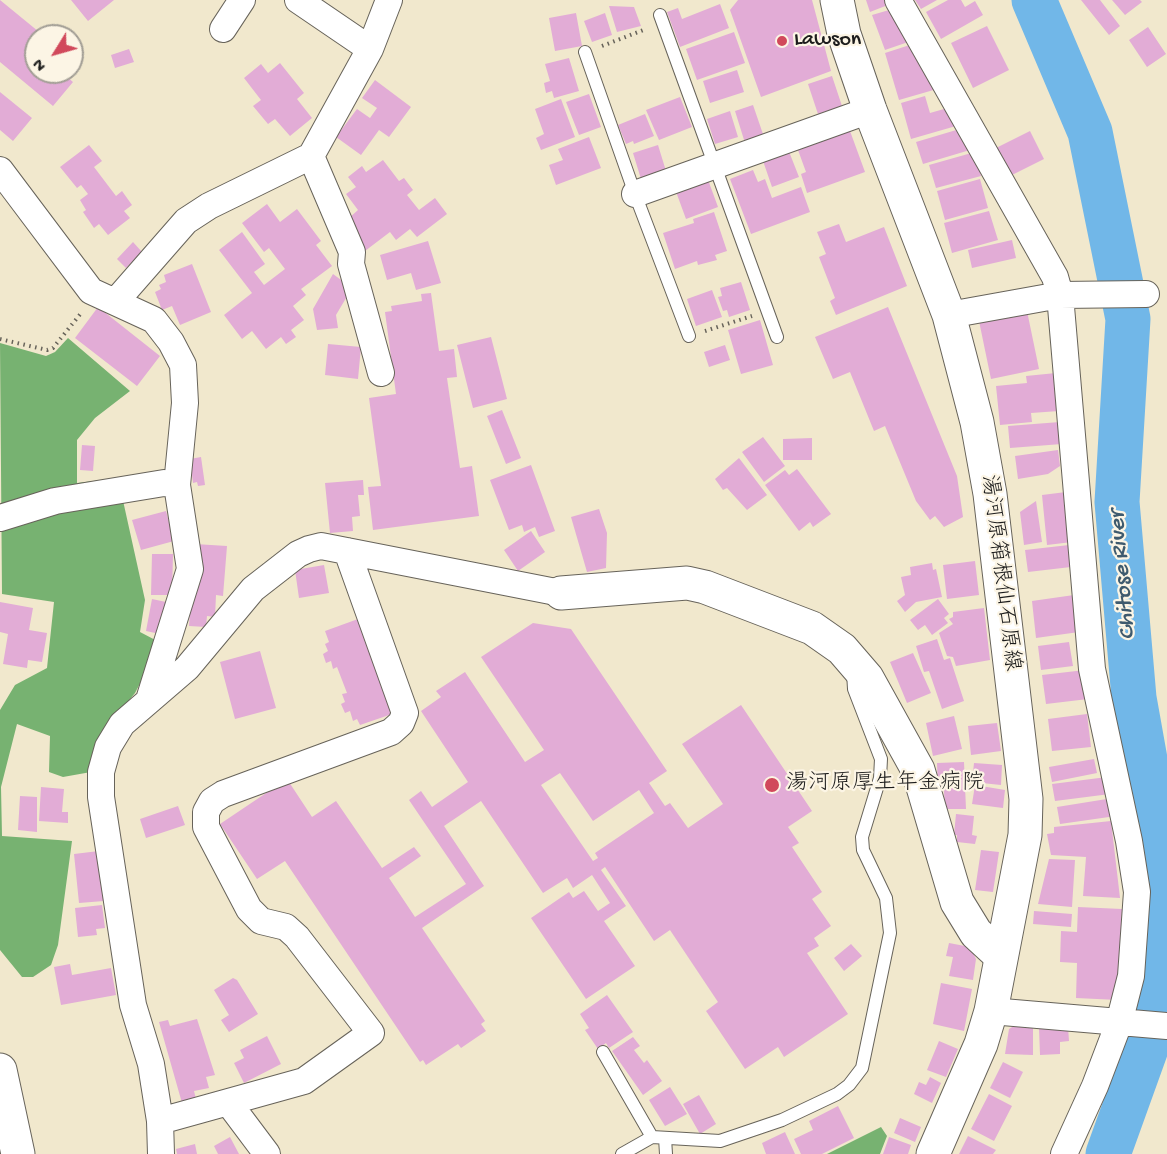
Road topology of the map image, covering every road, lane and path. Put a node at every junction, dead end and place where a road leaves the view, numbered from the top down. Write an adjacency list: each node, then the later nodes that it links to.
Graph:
1 (242, 0): 7 (street)
2 (298, 0): 8 (street)
3 (389, 0): 8 (street)
4 (837, 0): 10 (main road, 湯河原箱根仙石原線)
5 (898, 0): 16 (street)
6 (662, 19): 9 (path); 12 (lane)
7 (223, 29)
8 (370, 49): 11 (street)
9 (585, 52): 14 (lane)
10 (870, 110): 12 (street); 19 (main road, 湯河原箱根仙石原線)
11 (311, 156): 17 (street); 23 (street)
12 (713, 166): 14 (street); 18 (lane)
13 (0, 170): 17 (street)
14 (635, 194): 20 (lane)
15 (1146, 294): 16 (street)
16 (1066, 295): 19 (street); 32 (street)
17 (106, 297): 22 (path); 24 (street)
18 (767, 311): 20 (path); 21 (lane)
19 (949, 315): 30 (main road, 湯河原箱根仙石原線)
20 (689, 336)
21 (777, 337)
22 (0, 339)
23 (381, 373)
24 (177, 485): 25 (street); 29 (street)
25 (0, 518)
26 (347, 551): 27 (street); 29 (street); 36 (street)
27 (561, 593): 28 (main road)
28 (853, 662): 30 (main road); 39 (lane)
29 (148, 701): 37 (street)
30 (1001, 956): 31 (main road, 湯河原箱根仙石原線)
31 (991, 1011): 32 (street); 45 (main road, 湯河原箱根仙石原線)
32 (1122, 1023): 33 (street); 46 (street)
33 (1167, 1026)
34 (603, 1052): 38 (lane)
35 (0, 1070): 40 (main road)
36 (228, 1102): 37 (street); 42 (street)
37 (160, 1121): 41 (street)
38 (659, 1138): 39 (lane); 43 (lane); 44 (lane)
39 (708, 1148)
40 (18, 1154)
41 (161, 1154)
42 (267, 1154)
43 (622, 1154)
44 (666, 1154)
45 (933, 1154)
46 (1064, 1154)

